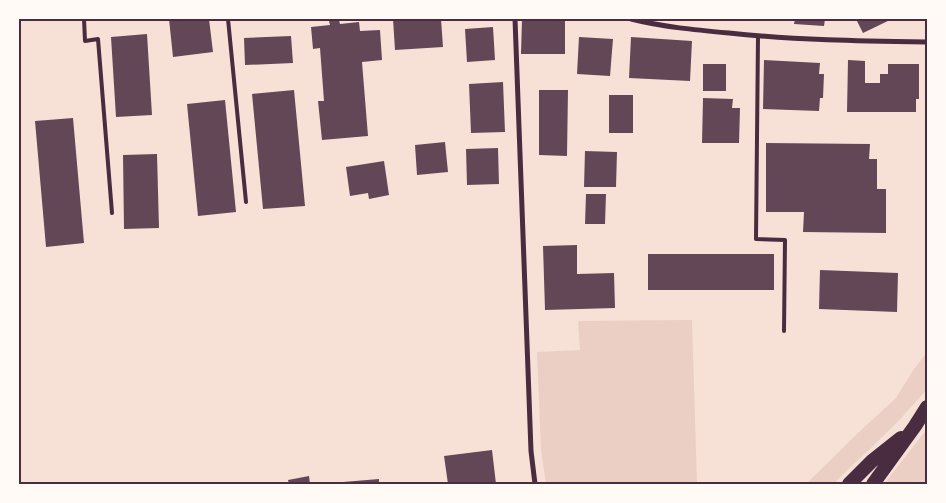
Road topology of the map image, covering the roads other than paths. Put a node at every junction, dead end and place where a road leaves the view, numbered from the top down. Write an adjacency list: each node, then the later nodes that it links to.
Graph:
1 (84, 19): 8 (lane)
2 (228, 19): 7 (lane)
3 (515, 19): 12 (street)
4 (631, 19): 5 (street)
5 (758, 36): 6 (street); 9 (lane)
6 (927, 42)
7 (246, 202)
8 (112, 213)
9 (784, 331)
10 (927, 407): 11 (highway)
11 (915, 426): 13 (highway); 14 (highway)
12 (535, 484)
13 (849, 484)
14 (873, 484)

